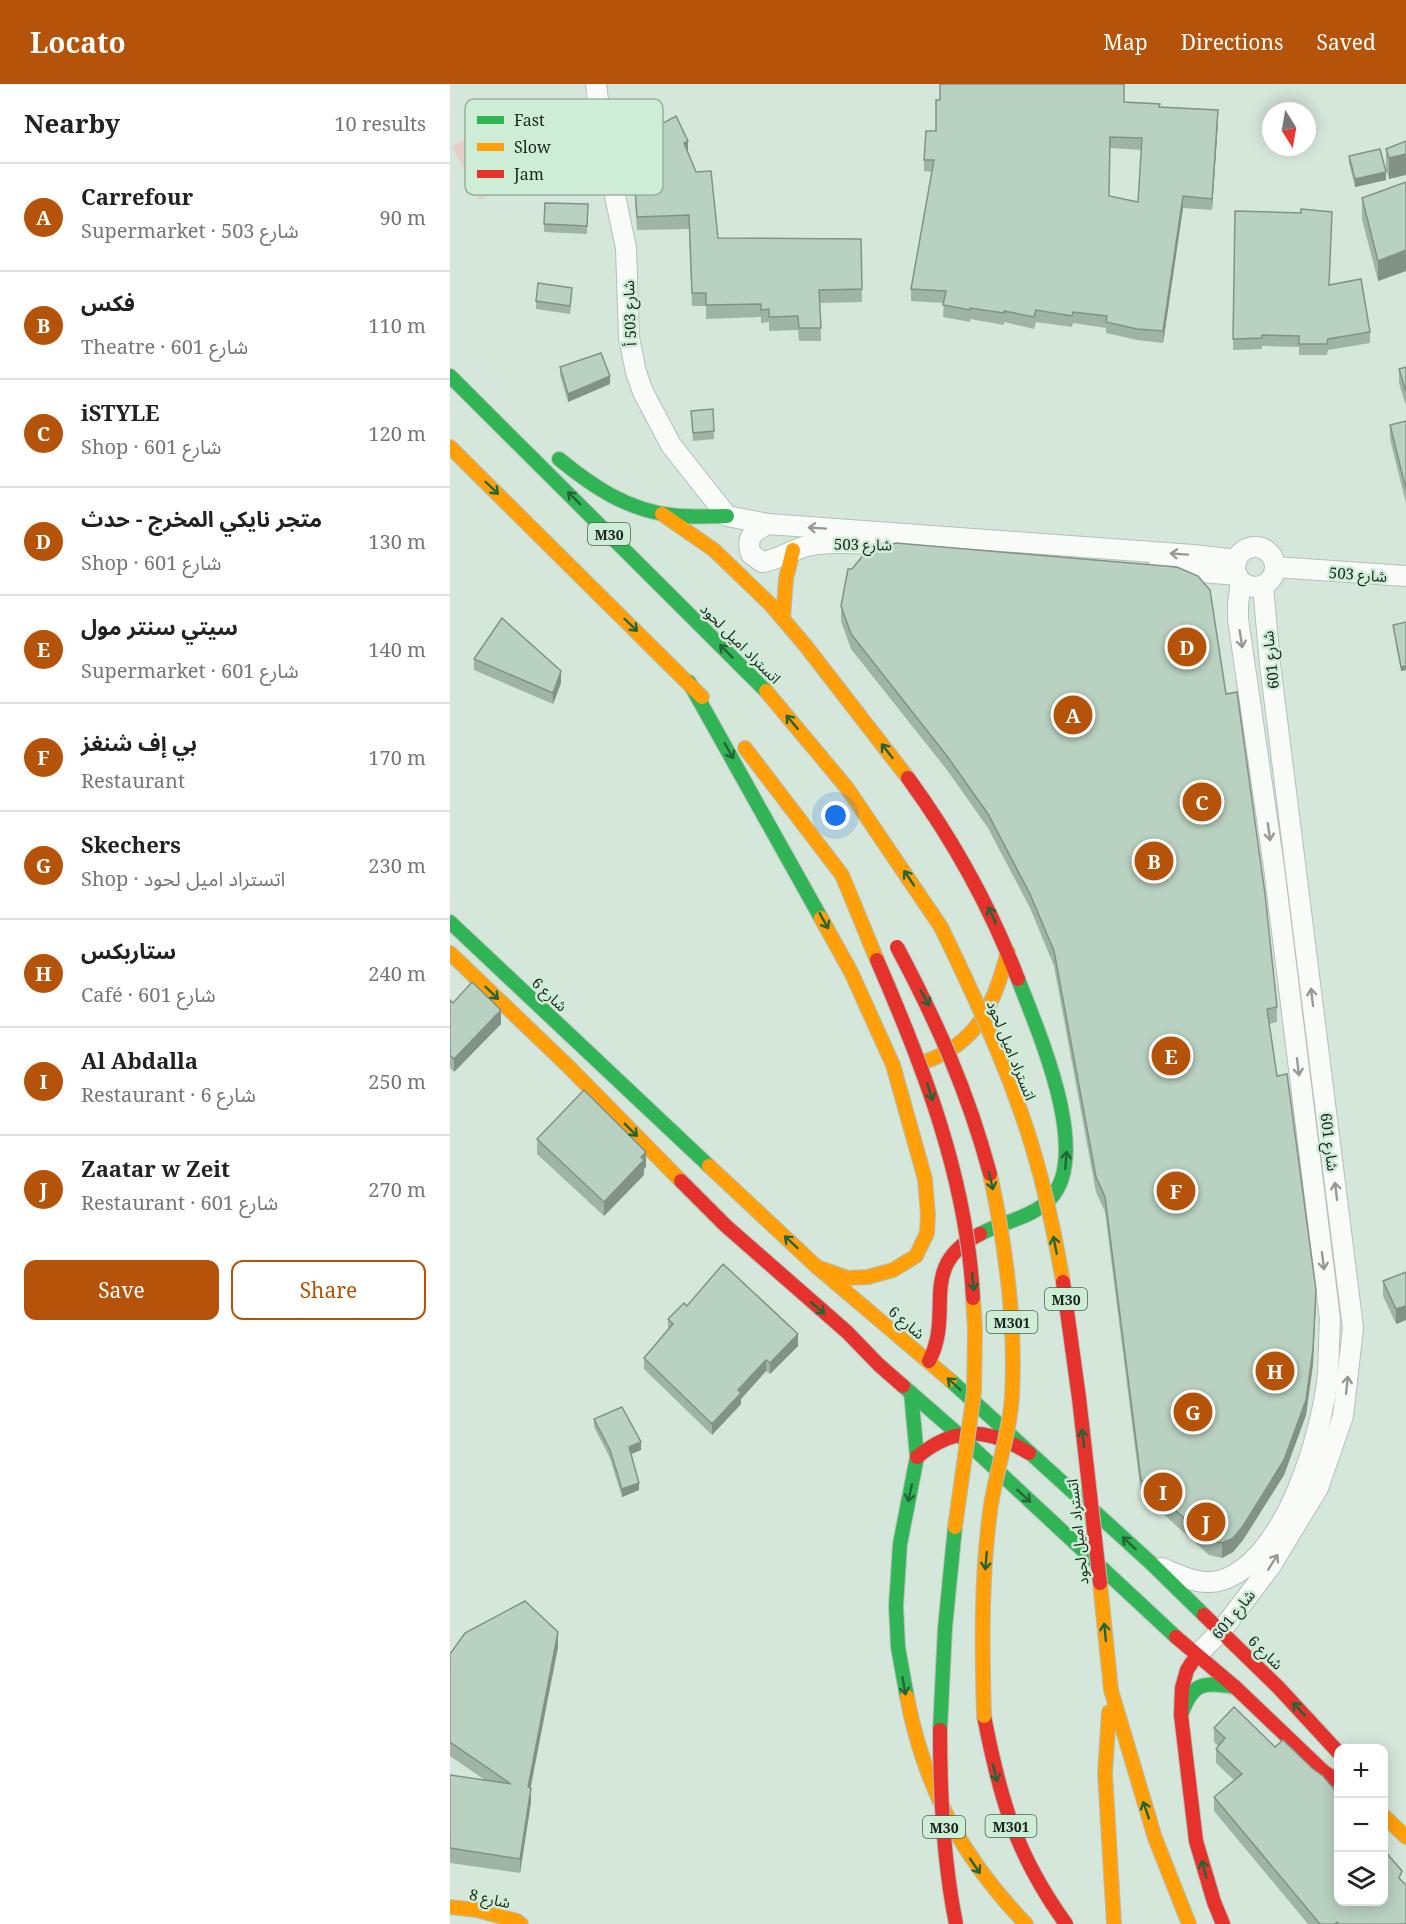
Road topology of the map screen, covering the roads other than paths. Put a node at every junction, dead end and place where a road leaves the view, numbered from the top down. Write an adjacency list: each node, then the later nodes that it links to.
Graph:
1 (596, 84): 2 (street, شارع 503 أ)
2 (598, 99)
3 (615, 195): 8 (street, شارع 503 أ)
4 (450, 376): 5 (main road, اتستراد اميل لحود / M30)
5 (486, 410): 7 (main road); 36 (main road, اتستراد اميل لحود / M30, one-way to 5, bridge)
6 (450, 447): 16 (main road, M30, one-way to 16)
7 (662, 514): 8 (main road); 15 (main road)
8 (727, 516): 9 (street, شارع 503)
9 (768, 524): 10 (street, شارع 503); 12 (street, شارع 503, one-way to 9)
10 (793, 550): 12 (street, شارع 503); 15 (main road)
11 (1275, 567): 12 (street); 13 (street, شارع 503); 14 (street)
12 (1238, 572): 14 (street); 32 (street, شارع 601, one-way to 32)
13 (1406, 576)
14 (1263, 586): 33 (street, شارع 601, one-way to 14)
15 (783, 619): 21 (main road, one-way to 15)
16 (689, 682): 17 (main road, M30); 23 (main road, one-way to 23)
17 (842, 875): 18 (main road); 44 (main road, M30, one-way to 44, bridge)
18 (876, 920)
19 (450, 922): 25 (main road, شارع 6, one-way to 19)
20 (893, 942): 46 (main road, M301, one-way to 46, bridge)
21 (1008, 952): 23 (main road); 24 (main road, one-way to 21)
22 (450, 953): 27 (main road, one-way to 27)
23 (893, 1065): 24 (main road)
24 (936, 1252): 25 (main road); 26 (main road)
25 (817, 1267): 26 (main road, شارع 6)
26 (929, 1361): 27 (main road); 30 (main road, شارع 6, one-way to 26)
27 (879, 1365): 28 (main road)
28 (912, 1393): 29 (main road); 31 (main road)
29 (958, 1434): 30 (main road); 31 (main road); 34 (main road, one-way to 34)
30 (1029, 1453): 32 (main road, شارع 6, one-way to 30)
31 (917, 1457): 45 (main road, one-way to 45)
32 (1152, 1564): 33 (main road, شارع 6)
33 (1221, 1631): 34 (street, شارع 601); 38 (main road, شارع 6, one-way to 33)
34 (1196, 1656): 35 (main road); 37 (main road)
35 (1235, 1687): 37 (main road); 39 (main road)
36 (1111, 1690): 47 (main road, اتستراد اميل لحود / M30); 48 (main road, one-way to 36)
37 (1181, 1715): 49 (main road, one-way to 37)
38 (1334, 1748)
39 (1334, 1778)
40 (1388, 1821): 41 (main road)
41 (1406, 1837)
42 (450, 1907): 43 (main road, شارع 8)
43 (521, 1924)
44 (956, 1924)
45 (1026, 1924)
46 (1066, 1924)
47 (1114, 1924)
48 (1190, 1924)
49 (1223, 1924)

